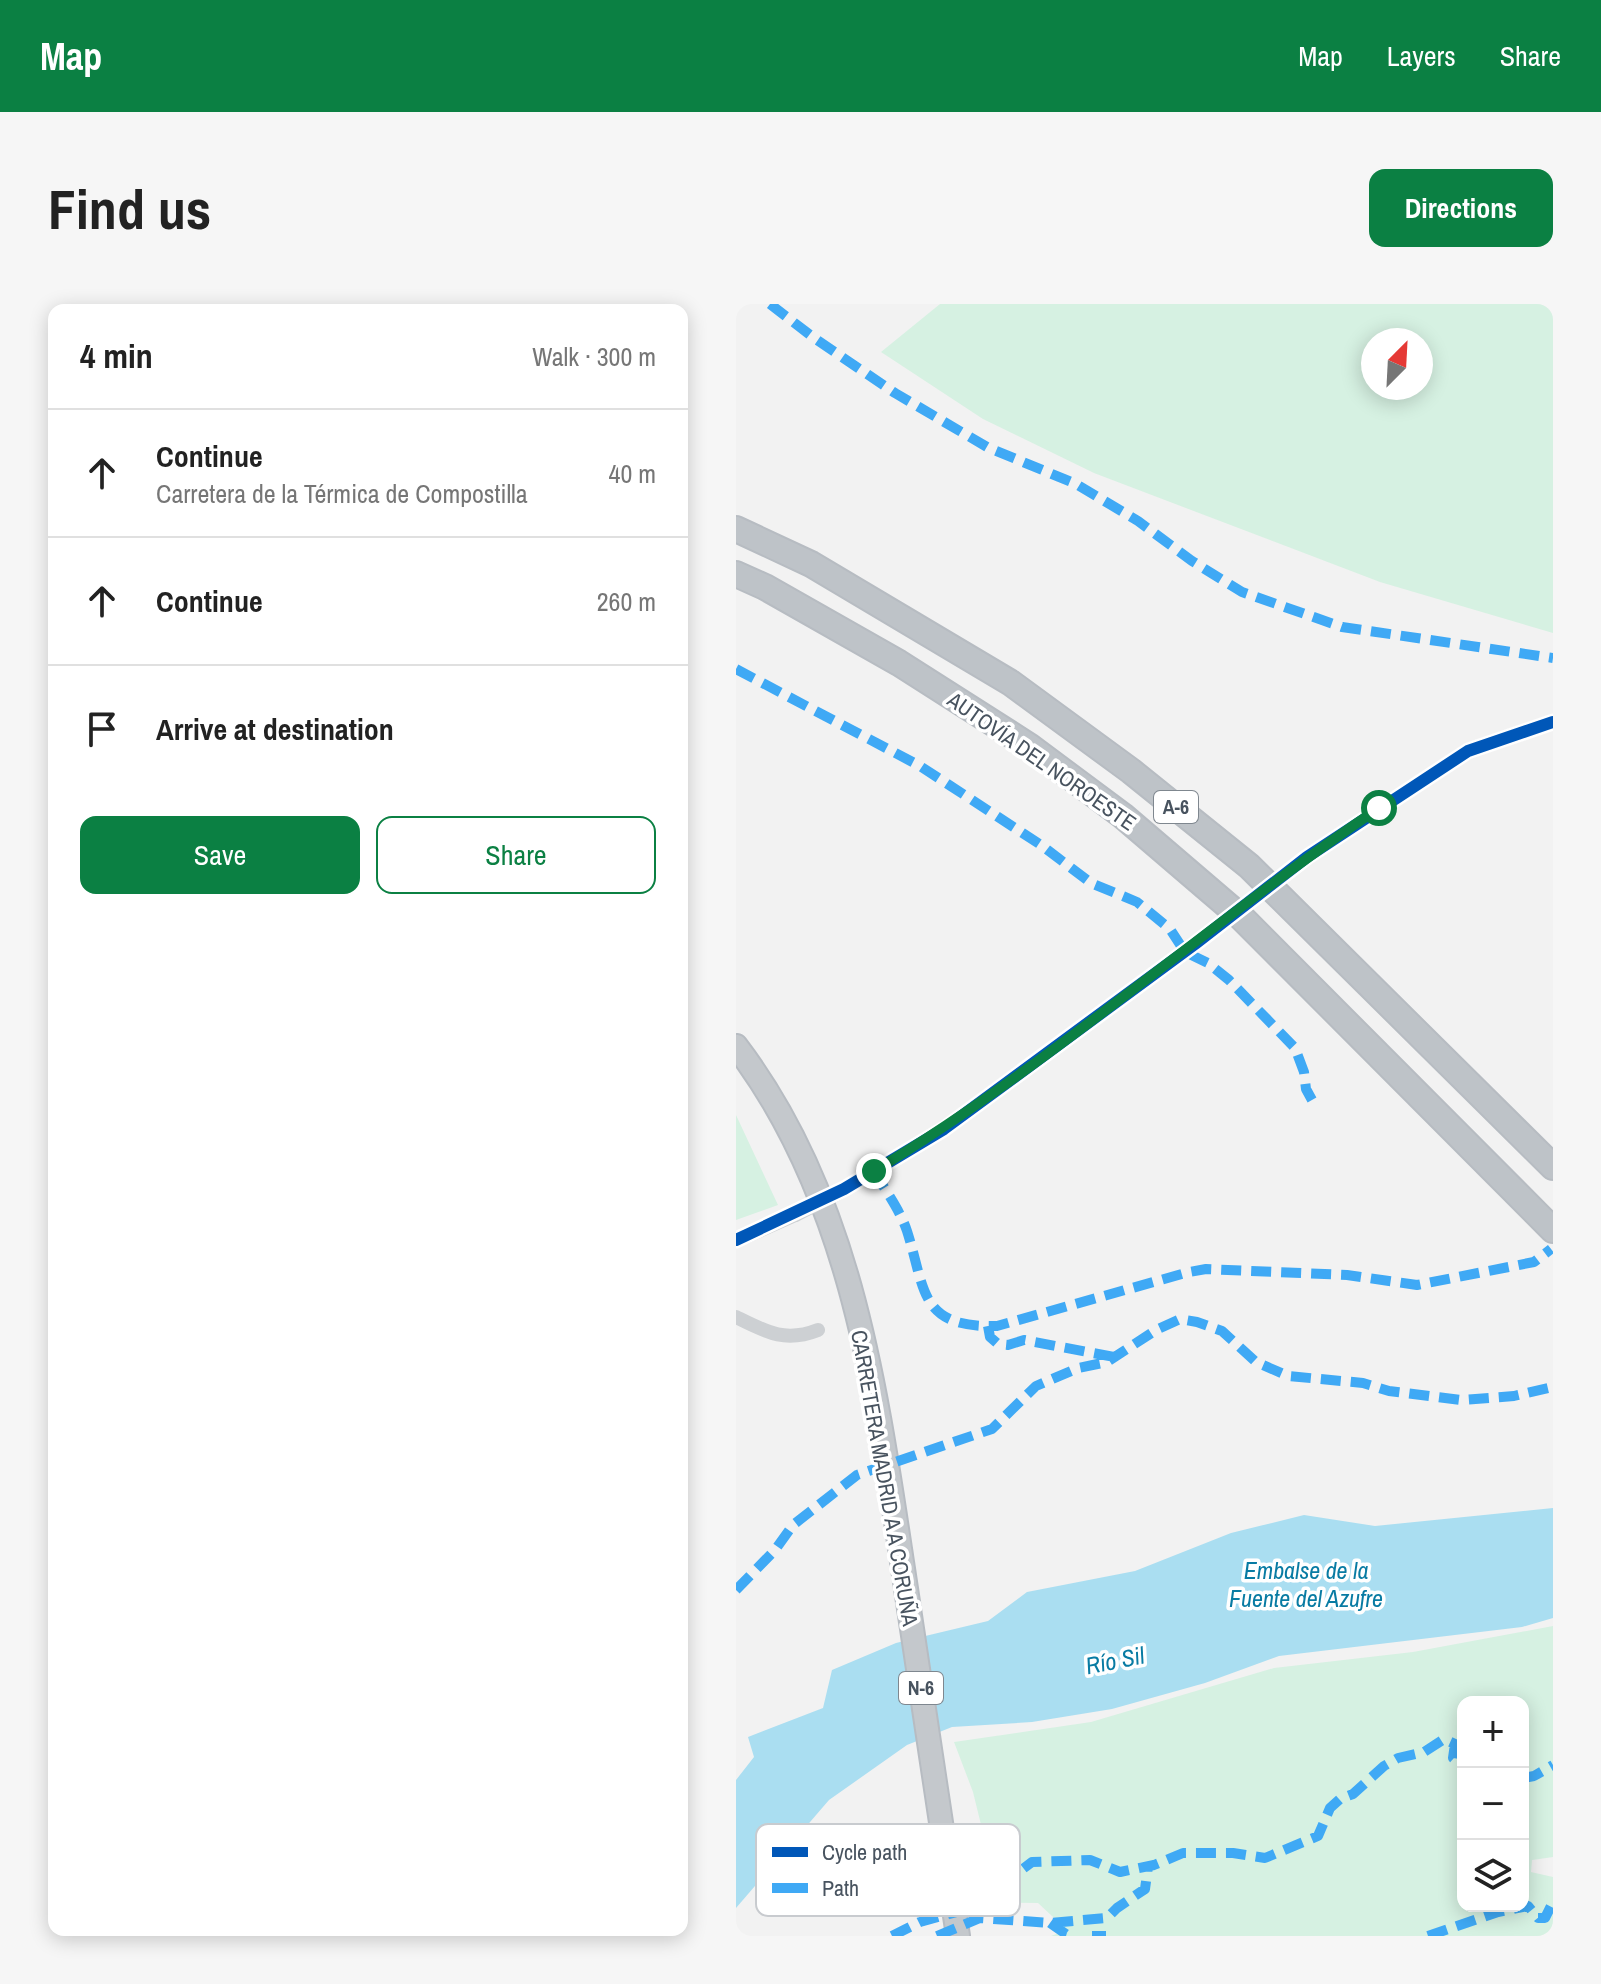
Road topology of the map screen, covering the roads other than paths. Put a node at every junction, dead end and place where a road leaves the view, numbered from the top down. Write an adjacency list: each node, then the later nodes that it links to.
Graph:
1 (736, 529): 5 (highway, AUTOVÍA DEL NOROESTE / A-6)
2 (736, 574): 6 (highway, AUTOVÍA DEL NOROESTE / A-6)
3 (1553, 722): 7 (street, bridge)
4 (736, 1046): 10 (highway, CARRETERA MADRID A A CORUÑA / N-6)
5 (1553, 1167)
6 (1553, 1230)
7 (736, 1240)
8 (736, 1317): 9 (street)
9 (818, 1330)
10 (941, 1824)
11 (955, 1916): 12 (highway, CARRETERA MADRID A A CORUÑA / N-6)
12 (958, 1936)

